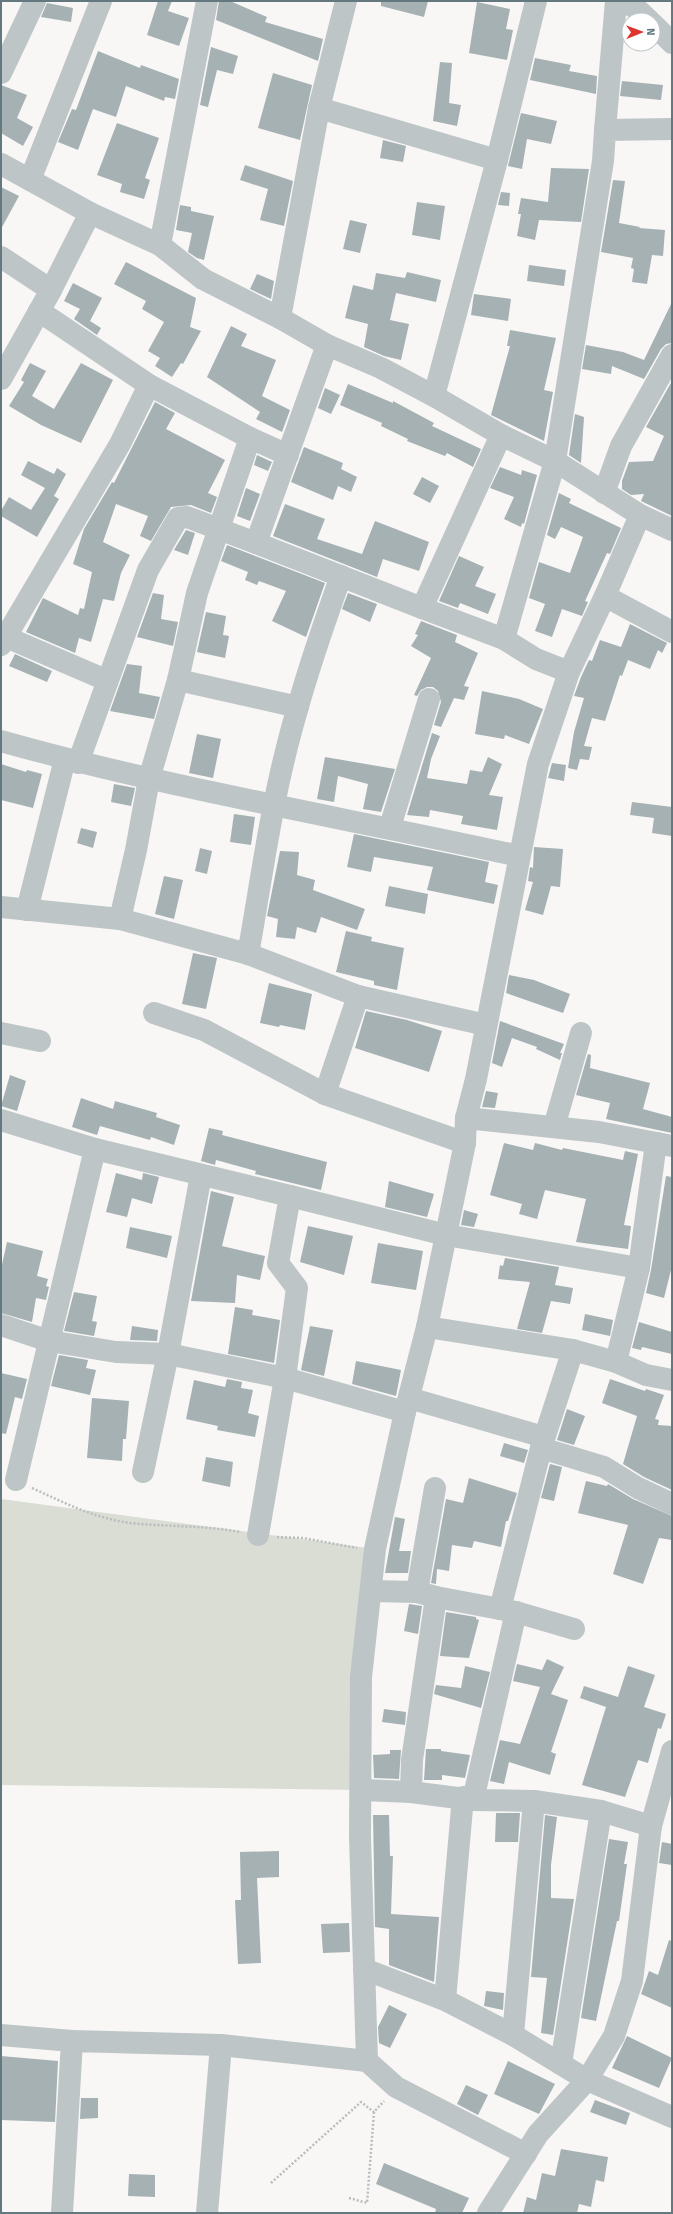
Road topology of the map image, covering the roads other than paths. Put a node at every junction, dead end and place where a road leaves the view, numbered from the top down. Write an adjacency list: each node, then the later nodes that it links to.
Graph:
1 (35, 1): 11 (street)
2 (101, 1): 17 (street)
3 (207, 1): 19 (street)
4 (346, 1): 12 (street)
5 (536, 1): 15 (street)
6 (616, 1): 14 (street)
7 (623, 1): 8 (street)
8 (640, 12)
9 (661, 32): 10 (street)
10 (672, 43)
11 (1, 73)
12 (319, 108): 15 (street); 23 (street)
13 (672, 129): 14 (street)
14 (605, 130): 32 (street)
15 (498, 160): 28 (street)
16 (1, 164): 17 (street)
17 (30, 180): 18 (street)
18 (90, 213): 19 (street); 21 (street)
19 (160, 244): 23 (street)
20 (1, 257): 21 (street)
21 (51, 290): 22 (street)
22 (39, 311): 26 (street); 27 (street)
23 (280, 318): 24 (street)
24 (327, 345): 28 (street); 31 (street)
25 (672, 355): 33 (street)
26 (1, 379)
27 (149, 385): 30 (street); 43 (street)
28 (434, 396): 29 (street)
29 (501, 435): 32 (street); 40 (street)
30 (250, 438): 31 (street); 36 (street)
31 (288, 455): 37 (street)
32 (555, 461): 33 (street); 42 (street)
33 (604, 493): 34 (street)
34 (640, 515): 35 (street); 39 (street)
35 (672, 530)
36 (219, 531): 37 (street); 45 (street); 46 (street)
37 (256, 543): 38 (street)
38 (341, 576): 40 (street); 48 (street)
39 (605, 596): 41 (street); 44 (street)
40 (422, 608): 42 (street)
41 (672, 632)
42 (504, 639): 44 (street)
43 (4, 641): 45 (street)
44 (569, 672): 54 (street)
45 (106, 680): 50 (street)
46 (178, 680): 48 (street); 51 (street)
47 (429, 699): 53 (street)
48 (298, 706): 52 (street)
49 (1, 741): 50 (street)
50 (71, 761): 51 (street); 56 (street)
51 (149, 778): 52 (street); 57 (street)
52 (274, 805): 53 (street); 58 (street)
53 (390, 827): 54 (street)
54 (519, 856): 61 (street)
55 (1, 907): 56 (street)
56 (27, 910): 57 (street)
57 (120, 919): 58 (street)
58 (248, 954): 59 (street)
59 (358, 996): 61 (street); 65 (street)
60 (154, 1013): 65 (street)
61 (486, 1024): 66 (street)
62 (1, 1033): 64 (street)
63 (581, 1033): 68 (street)
64 (40, 1041)
65 (325, 1094): 69 (street)
66 (466, 1118): 68 (street); 69 (street)
67 (1, 1120): 71 (street)
68 (554, 1127): 70 (street)
69 (465, 1143): 74 (street)
70 (664, 1145): 75 (street)
71 (95, 1149): 72 (street); 78 (street)
72 (201, 1175): 73 (street); 80 (street)
73 (290, 1196): 74 (street); 82 (street)
74 (446, 1235): 75 (street); 77 (street)
75 (639, 1268): 81 (street)
76 (1, 1325): 78 (street)
77 (427, 1327): 79 (street); 84 (street)
78 (49, 1341): 80 (street); 87 (street)
79 (573, 1350): 81 (street); 85 (street)
80 (168, 1354): 82 (street); 86 (street)
81 (616, 1362): 83 (street)
82 (285, 1378): 84 (street); 90 (street)
83 (672, 1380)
84 (407, 1405): 85 (street); 91 (street)
85 (542, 1443): 89 (street); 93 (street)
86 (143, 1472)
87 (16, 1480)
88 (435, 1488): 92 (street)
89 (672, 1504)
90 (258, 1536)
91 (371, 1591): 92 (street); 96 (street)
92 (427, 1594): 93 (street); 97 (street)
93 (508, 1611): 94 (street); 98 (street)
94 (574, 1629)
95 (672, 1751): 101 (street)
96 (362, 1790): 97 (street); 102 (street)
97 (411, 1792): 98 (street)
98 (468, 1798): 99 (street); 103 (street)
99 (534, 1801): 100 (street); 105 (street)
100 (601, 1811): 101 (street); 109 (street)
101 (650, 1826): 110 (street)
102 (364, 1969): 103 (street); 108 (street)
103 (445, 2000): 105 (street)
104 (1, 2035): 106 (street)
105 (513, 2035): 109 (street)
106 (72, 2041): 107 (street); 113 (street)
107 (221, 2045): 108 (street); 114 (street)
108 (367, 2061): 112 (street)
109 (560, 2064): 110 (street)
110 (587, 2080): 111 (street); 112 (street)
111 (672, 2116)
112 (526, 2154): 115 (street)
113 (62, 2213)
114 (207, 2213)
115 (488, 2213)

